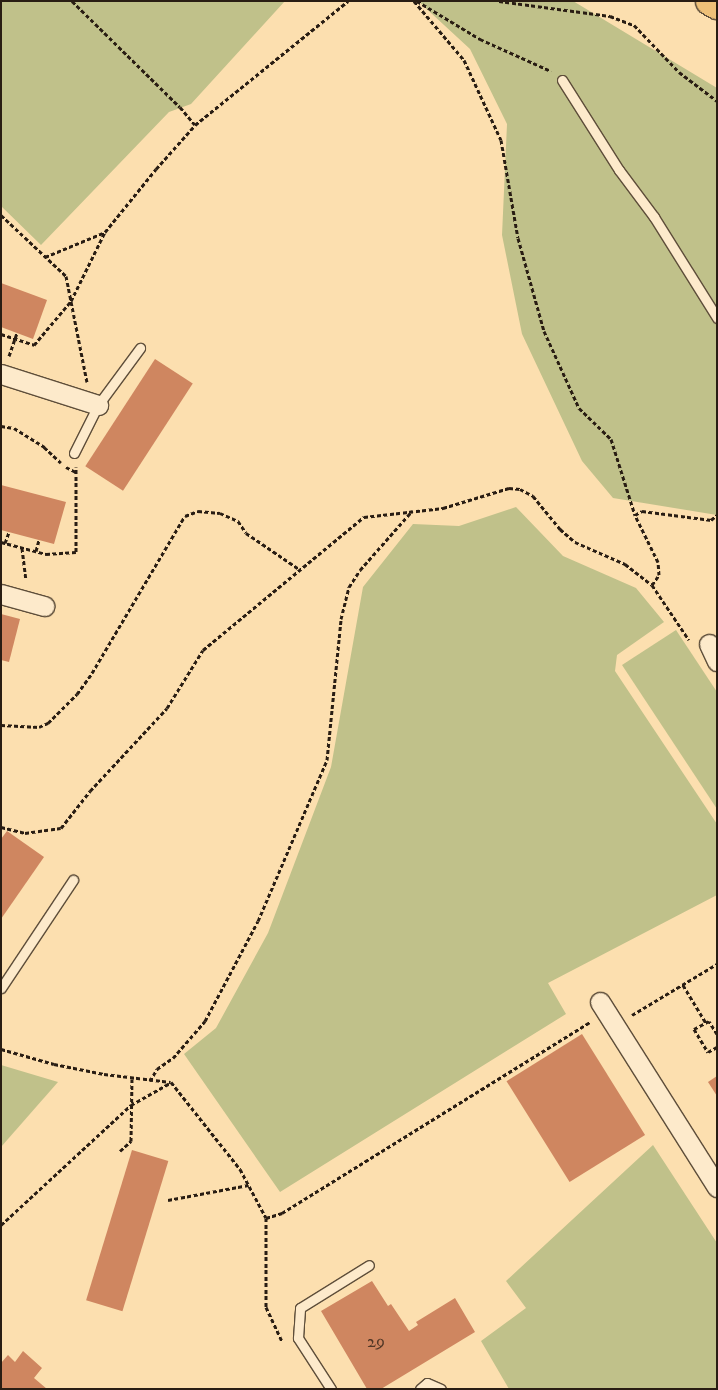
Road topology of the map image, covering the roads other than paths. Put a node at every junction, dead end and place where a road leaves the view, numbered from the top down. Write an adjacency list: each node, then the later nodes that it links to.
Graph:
1 (710, 1): 2 (main road)
2 (717, 5)
3 (562, 80): 4 (lane)
4 (717, 318)
5 (140, 348): 7 (lane)
6 (1, 374): 7 (street)
7 (90, 403): 8 (lane)
8 (74, 453)
9 (1, 594): 10 (street)
10 (36, 604)
11 (73, 880): 12 (lane)
12 (1, 988)
13 (607, 1013): 14 (street)
14 (717, 1186)
15 (369, 1265): 16 (lane)
16 (331, 1389)
17 (420, 1389): 18 (lane)
18 (441, 1389)

